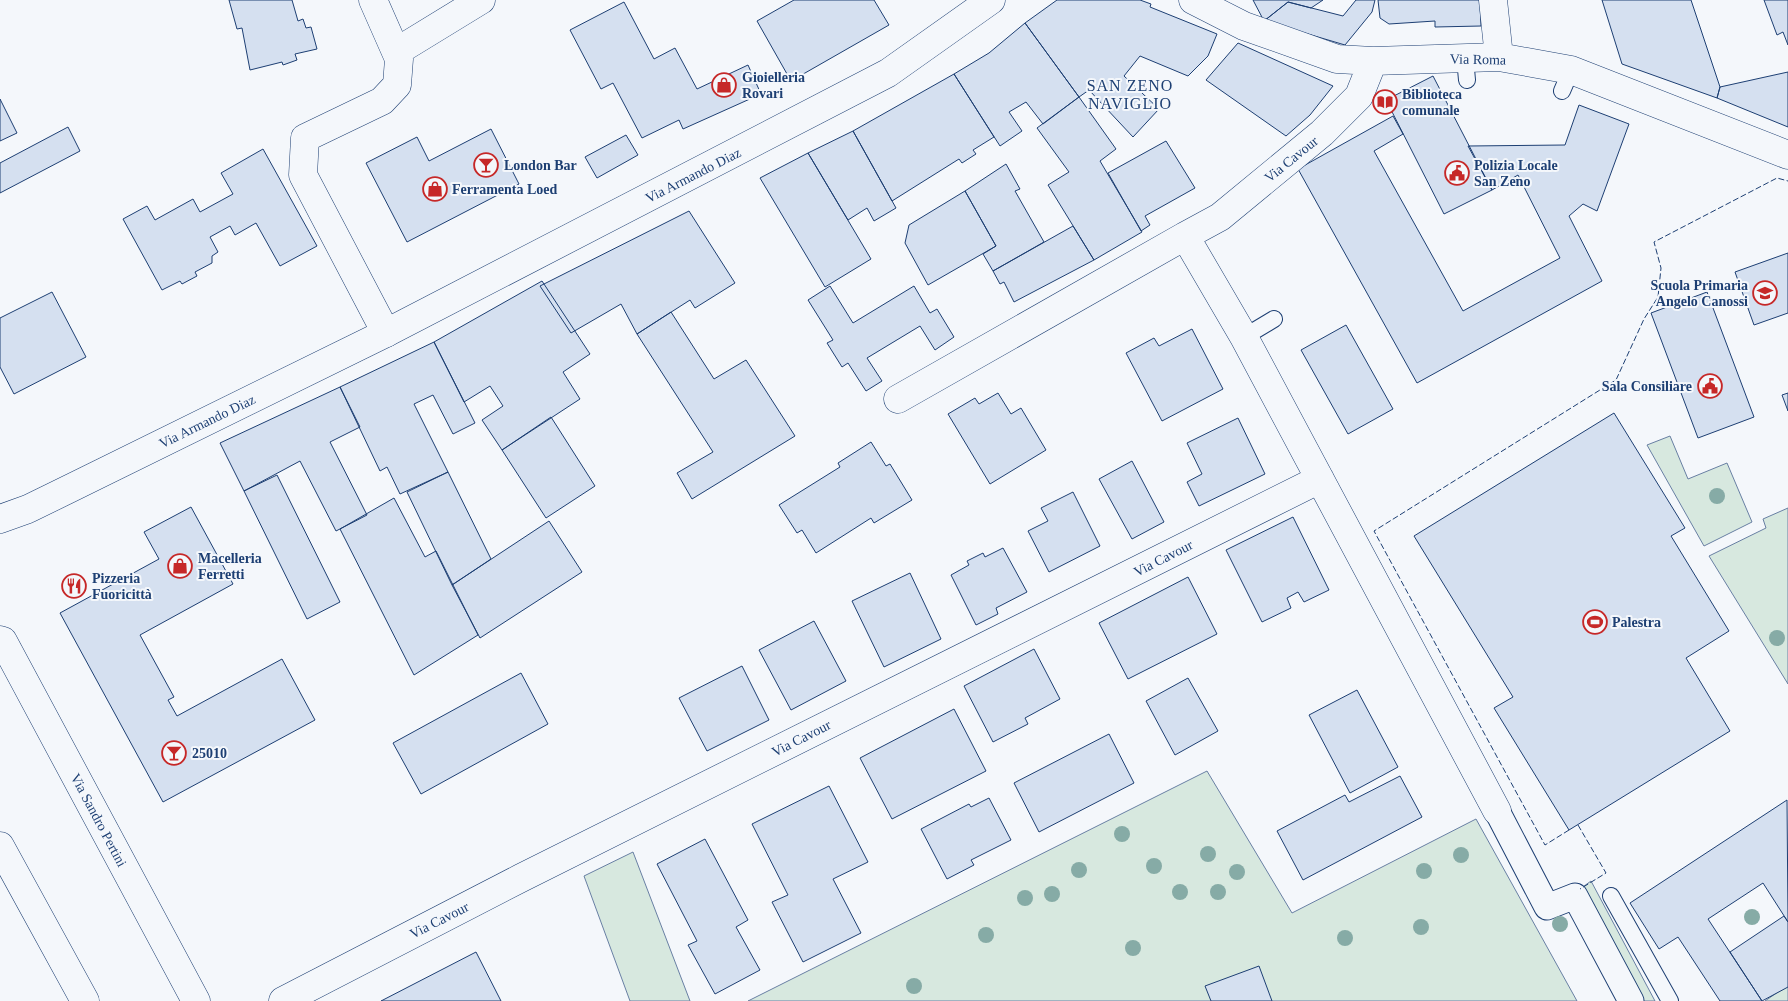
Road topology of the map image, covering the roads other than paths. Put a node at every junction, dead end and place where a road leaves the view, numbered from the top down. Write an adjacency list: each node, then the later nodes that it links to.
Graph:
1 (374, 0): 6 (street)
2 (480, 0): 6 (street)
3 (991, 0): 12 (street, Via Armando Diaz)
4 (1193, 0): 8 (street, Via Roma)
5 (1493, 0): 7 (street)
6 (396, 52): 12 (street)
7 (1499, 57): 8 (street, Via Roma); 9 (street, Via Roma)
8 (1373, 61): 10 (street, Via Cavour)
9 (1788, 155)
10 (1185, 236): 13 (street); 14 (street, Via Cavour)
11 (1274, 319): 13 (lane)
12 (386, 333): 16 (street, Via Armando Diaz)
13 (1244, 336): 15 (street)
14 (898, 399)
15 (1320, 479): 20 (street); 25 (street, Via Cavour)
16 (28, 509): 17 (street, Via Armando Diaz); 18 (street, Via Armando Diaz)
17 (0, 519)
18 (0, 537)
19 (0, 640): 24 (street, Via Sandro Pertini)
20 (1497, 811): 26 (street)
21 (0, 846): 23 (street)
22 (1611, 896): 27 (lane)
23 (85, 1001)
24 (196, 1001)
25 (283, 1001)
26 (1630, 1001)
27 (1670, 1001)

